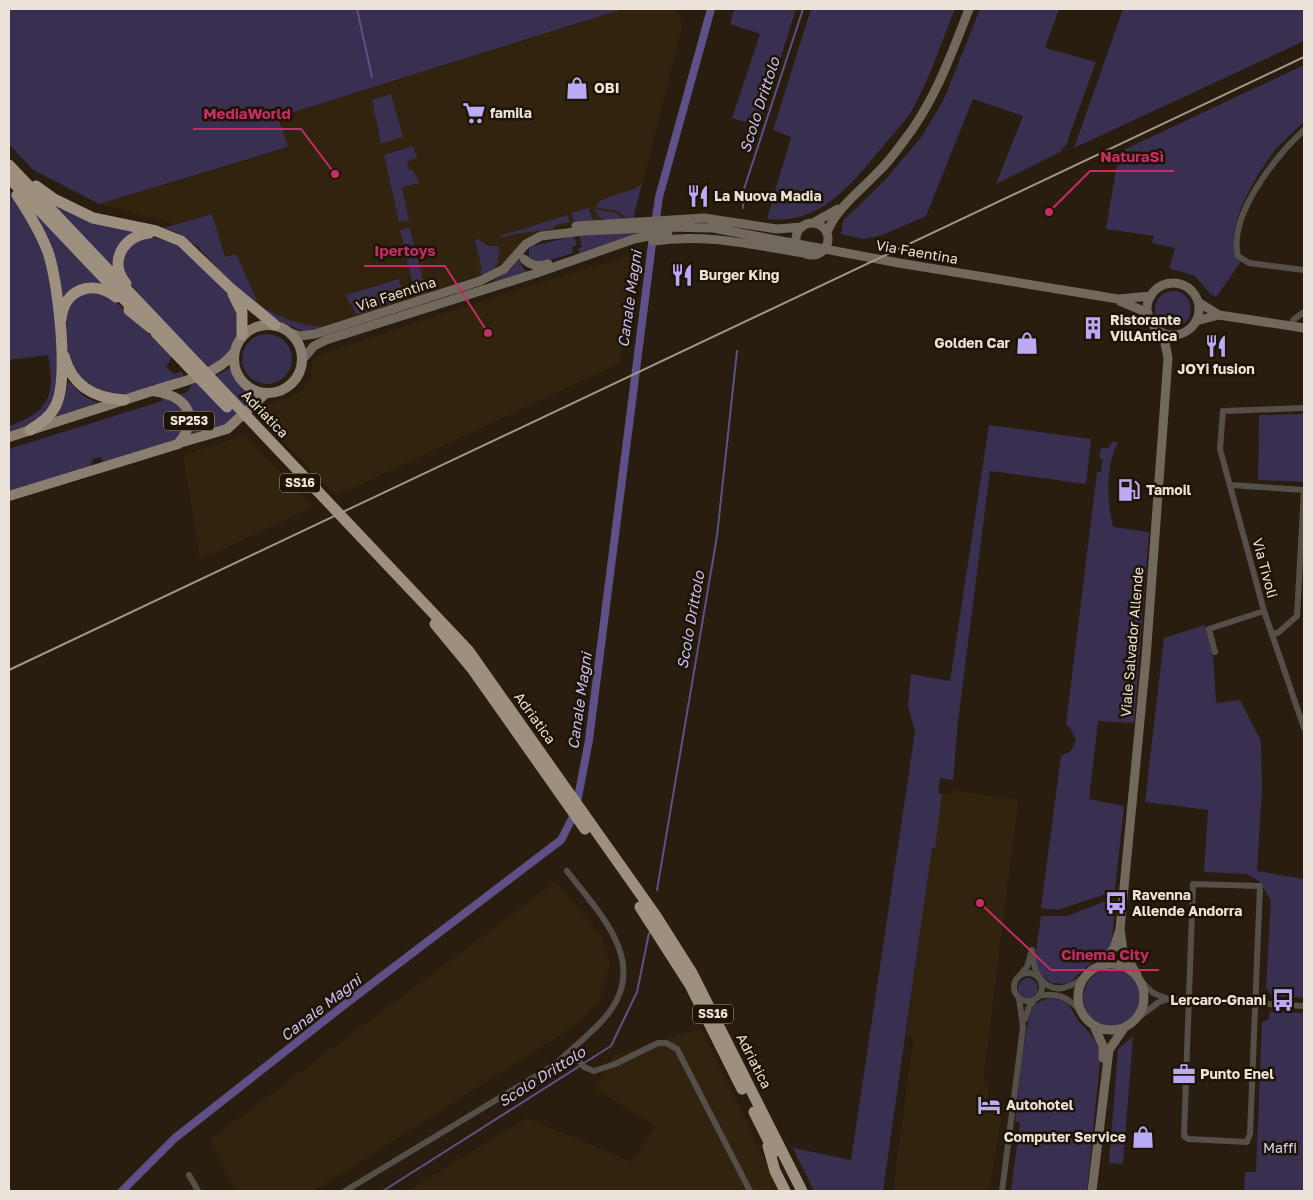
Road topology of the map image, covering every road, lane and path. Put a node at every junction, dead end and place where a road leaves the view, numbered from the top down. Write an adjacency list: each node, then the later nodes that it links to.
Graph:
1 (969, 9): 6 (main road)
2 (1304, 130): 16 (street)
3 (9, 159): 11 (highway)
4 (9, 165): 27 (highway, SS16)
5 (9, 179): 27 (highway, SS16); 30 (highway)
6 (845, 204): 7 (main road); 10 (main road)
7 (813, 223): 8 (main road); 10 (main road)
8 (802, 227): 9 (main road); 13 (main road)
9 (668, 229): 12 (main road, Via Faentina / SP253); 13 (main road); 15 (main road, Via Faentina / SP253); 20 (main road, Via Faentina / SP253)
10 (827, 232): 13 (main road)
11 (166, 234): 18 (highway); 27 (highway)
12 (526, 244): 14 (main road); 31 (main road, Via Faentina)
13 (803, 253)
14 (524, 259): 15 (main road); 17 (main road)
15 (565, 264): 17 (main road, Via Faentina / SP253)
16 (1304, 270)
17 (537, 273): 38 (main road, Via Faentina / SP253)
18 (230, 288): 26 (highway); 34 (highway)
19 (1151, 296): 20 (main road, Via Faentina / SP253); 21 (main road, SP253); 23 (main road)
20 (1118, 300): 23 (main road, Via Faentina / SP253)
21 (1198, 302): 24 (main road, SP253); 25 (main road)
22 (1304, 312): 28 (street)
23 (1148, 313): 32 (main road)
24 (1219, 315): 25 (main road, SP253); 28 (main road, SP253)
25 (1196, 321): 33 (main road, SP253)
26 (275, 325): 31 (main road); 34 (main road)
27 (155, 326): 30 (highway); 53 (highway, Adriatica / SS16)
28 (1292, 326): 29 (main road, SP253)
29 (1304, 328)
30 (60, 331): 35 (highway)
31 (291, 333): 38 (main road)
32 (1163, 333): 33 (main road); 37 (main road, Viale Salvador Allende)
33 (1181, 334): 37 (main road, Viale Salvador Allende)
34 (242, 335): 36 (main road)
35 (62, 348): 41 (highway); 43 (highway)
36 (233, 354): 39 (main road); 40 (main road)
37 (1168, 358): 55 (main road, Viale Salvador Allende)
38 (302, 360): 40 (main road, SP253)
39 (152, 391): 41 (main road); 45 (main road, SP253)
40 (266, 393): 45 (main road, SP253)
41 (124, 400): 43 (main road)
42 (1304, 408): 46 (street, Via Tivoli)
43 (30, 430): 44 (main road)
44 (9, 437)
45 (178, 444): 48 (main road, SP253)
46 (1231, 485): 47 (street); 49 (street, Via Tivoli)
47 (1304, 490): 50 (street)
48 (9, 496)
49 (1264, 611): 50 (street, Via Tivoli); 51 (street)
50 (1272, 636): 52 (street, Via Tivoli)
51 (1215, 652)
52 (1304, 727)
53 (605, 849): 75 (highway, Adriatica / SS16); 82 (highway, Adriatica / SS16)
54 (567, 871): 73 (street)
55 (1120, 929): 56 (main road, Viale Salvador Allende); 57 (main road, Viale Salvador Allende)
56 (1100, 965): 57 (main road); 59 (main road)
57 (1137, 975): 61 (main road)
58 (1019, 976): 60 (street); 60 (street); 63 (street)
59 (1084, 977): 60 (street); 68 (main road)
60 (1039, 980): 62 (street)
61 (1143, 983): 64 (street); 69 (main road)
62 (1037, 997): 63 (street); 68 (street); 71 (street)
63 (1019, 998): 71 (street)
64 (1168, 999): 65 (street); 69 (street)
65 (1187, 1000): 66 (street); 66 (street); 66 (street)
66 (1255, 1004): 67 (street)
67 (1304, 1006)
68 (1080, 1010): 70 (main road)
69 (1139, 1017): 72 (main road)
70 (1094, 1026): 72 (main road); 74 (main road)
71 (1023, 1027): 83 (street)
72 (1124, 1028): 74 (main road)
73 (572, 1050): 78 (street); 79 (street)
74 (1104, 1076): 84 (main road)
75 (765, 1135): 80 (highway); 81 (highway, Adriatica / SS16)
76 (189, 1175): 77 (street)
77 (198, 1191)
78 (345, 1191)
79 (750, 1191)
80 (785, 1191)
81 (794, 1191)
82 (802, 1191)
83 (1002, 1191)
84 (1092, 1191)

